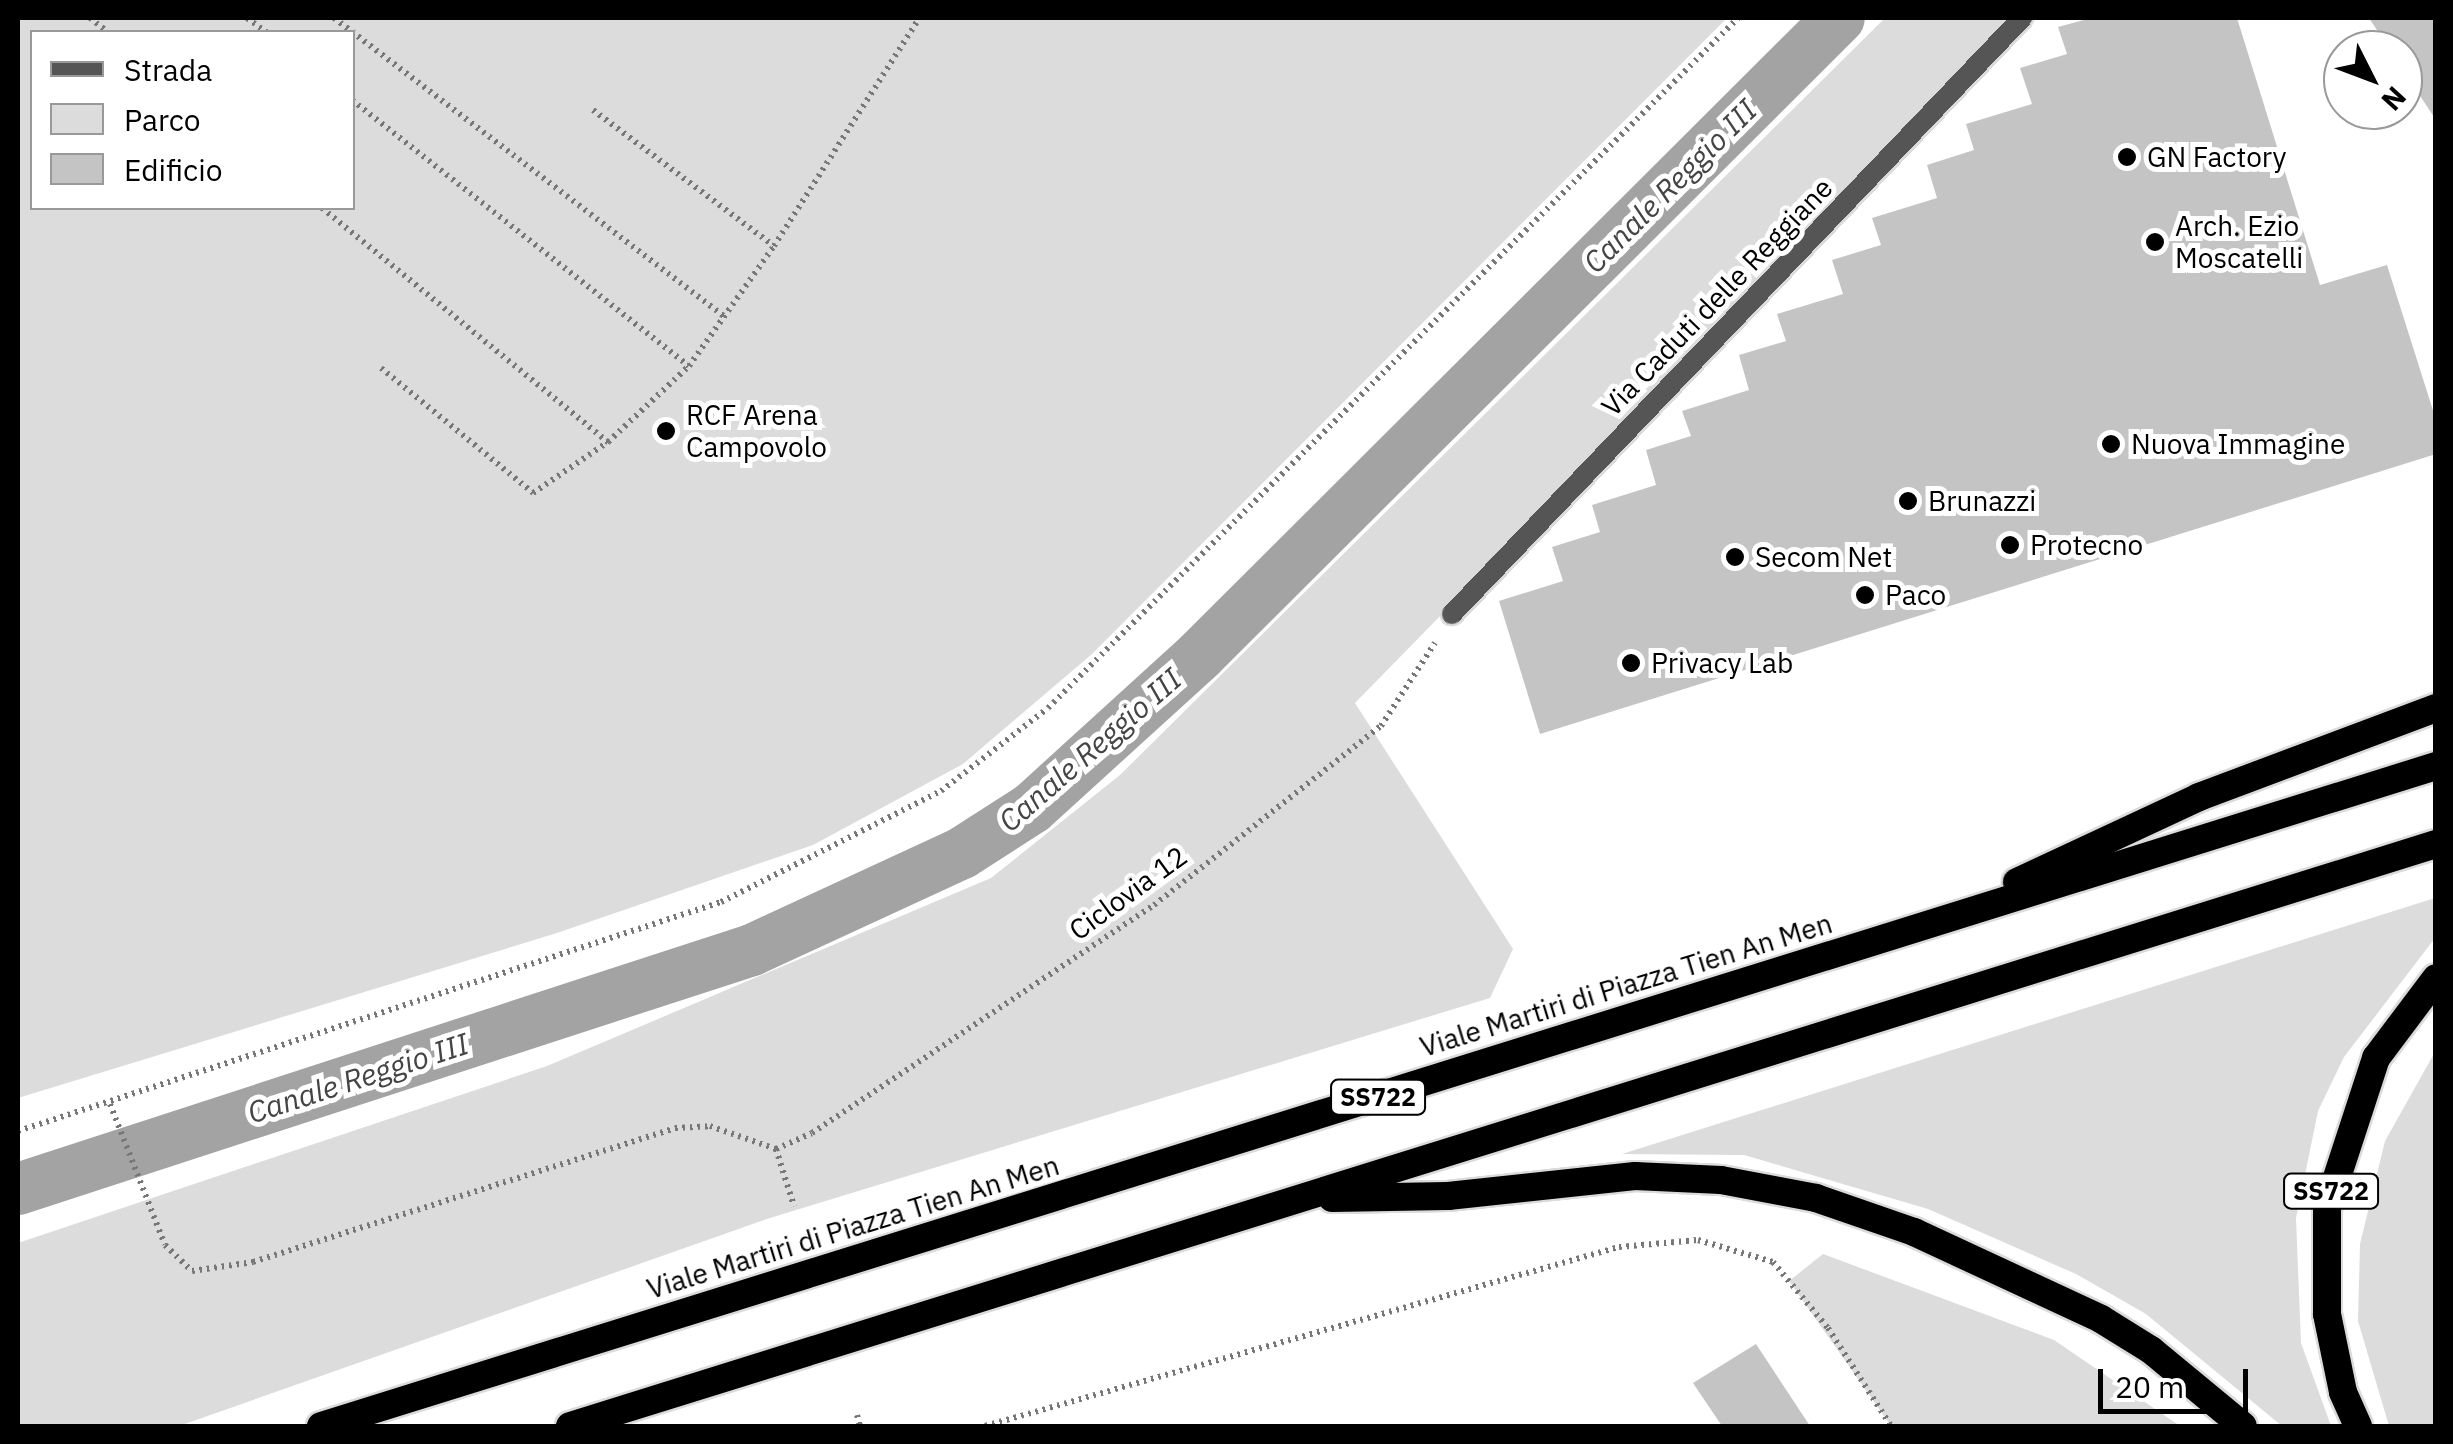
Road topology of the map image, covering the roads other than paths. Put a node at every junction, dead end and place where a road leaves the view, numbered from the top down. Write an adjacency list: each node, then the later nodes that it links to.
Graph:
1 (2022, 18): 2 (street, Via Caduti delle Reggiane)
2 (1452, 614)
3 (2436, 708): 6 (highway)
4 (2436, 766): 6 (highway, Viale Martiri di Piazza Tien An Men / SS722)
5 (2436, 844): 8 (highway, SS722)
6 (1918, 928): 9 (highway, Viale Martiri di Piazza Tien An Men / SS722)
7 (2436, 978): 12 (highway, SS722)
8 (1300, 1198): 10 (highway, SS722); 11 (highway, SS722)
9 (321, 1426)
10 (570, 1426)
11 (2244, 1426)
12 (2358, 1426)

